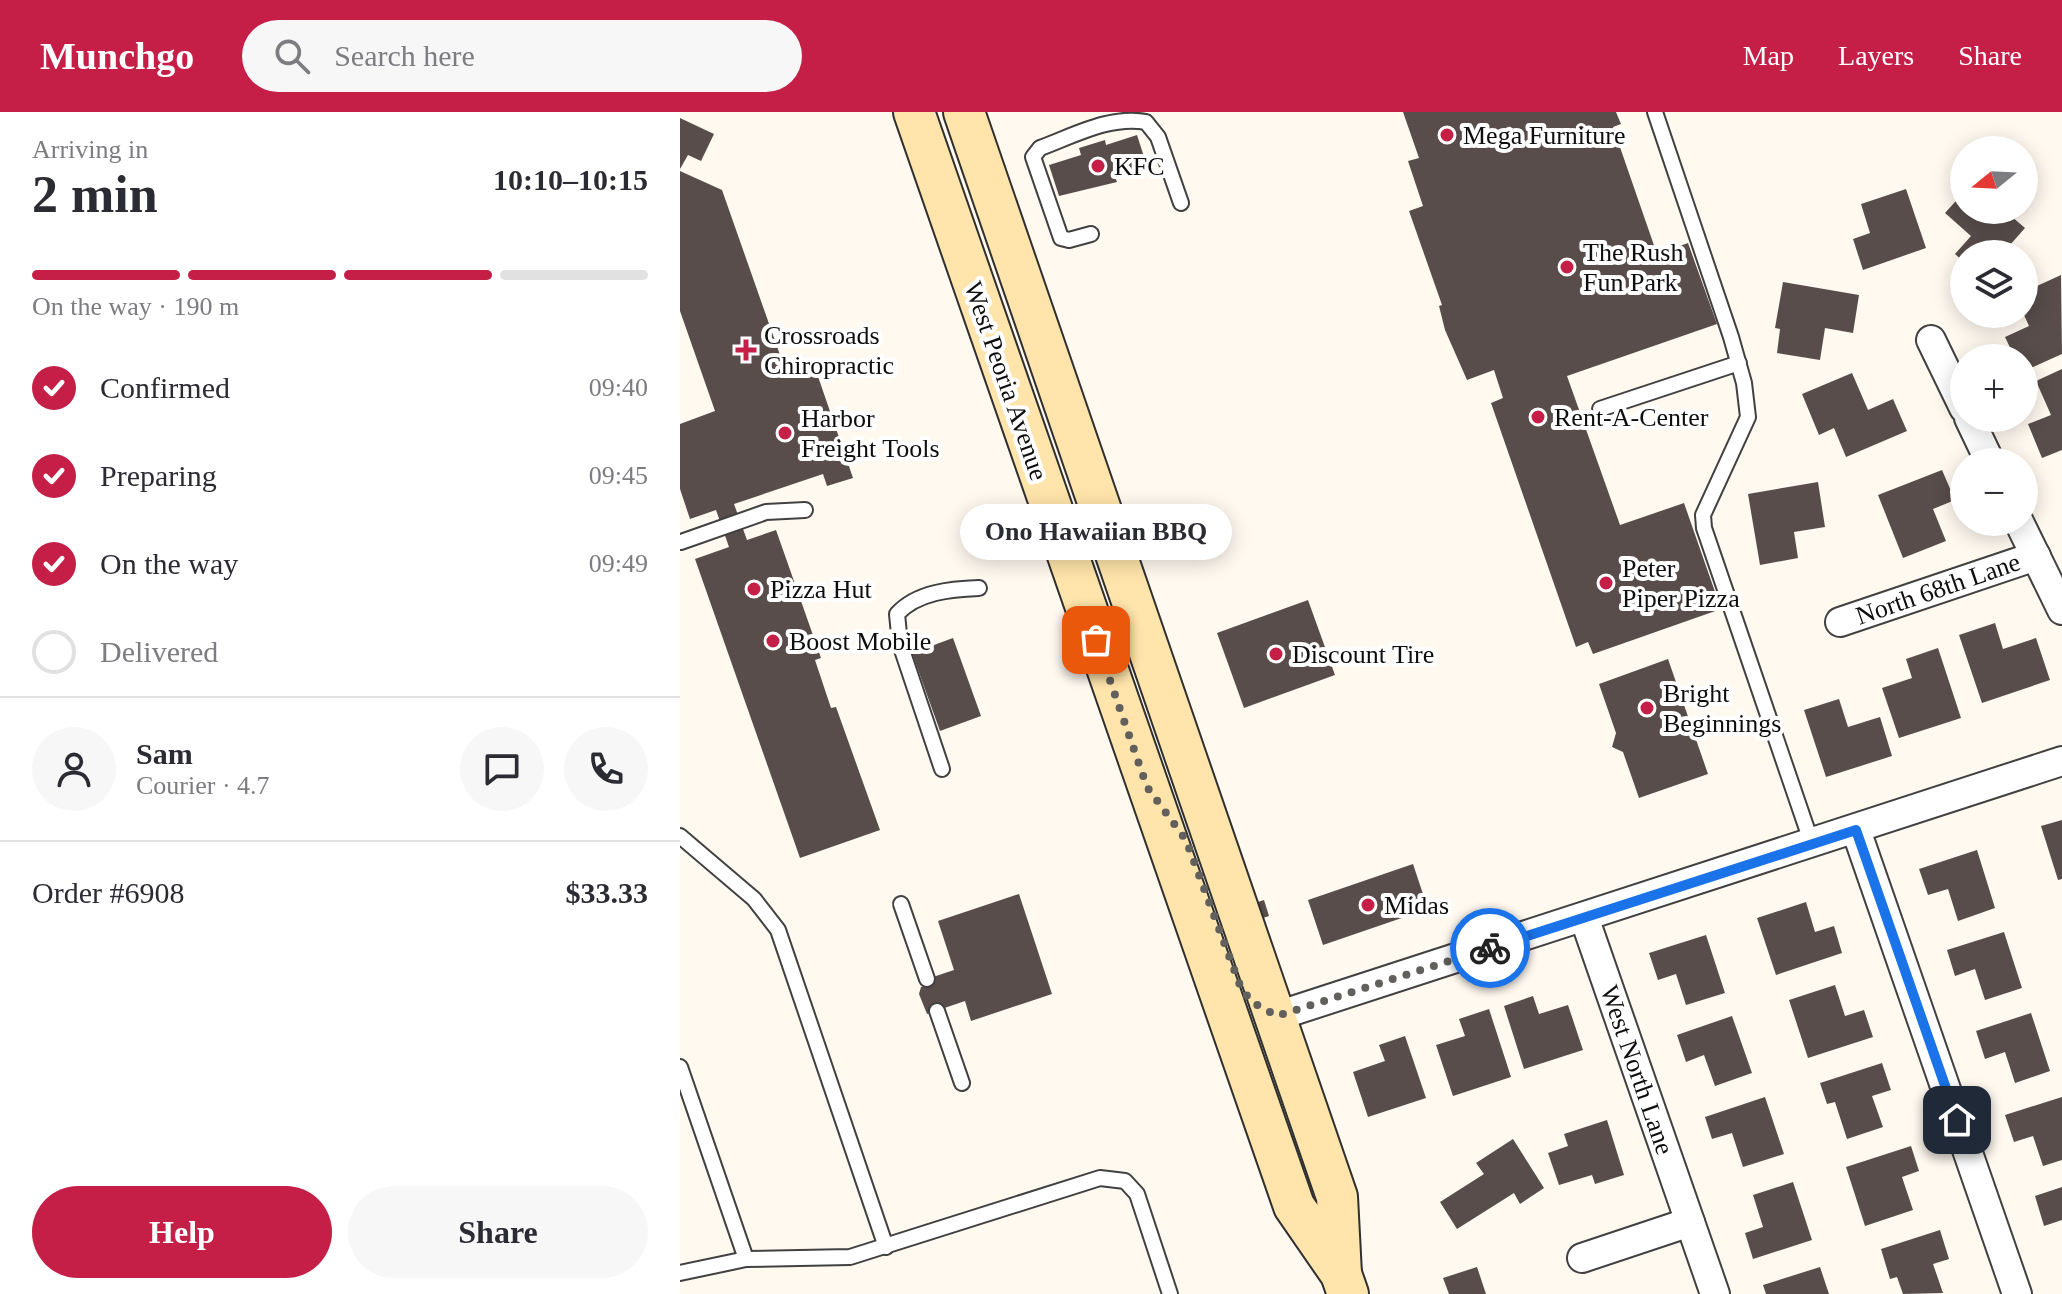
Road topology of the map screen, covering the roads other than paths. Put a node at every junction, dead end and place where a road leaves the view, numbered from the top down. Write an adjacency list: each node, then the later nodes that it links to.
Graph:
1 (914, 112): 19 (main road, West Peoria Avenue)
2 (964, 112): 27 (main road, West Peoria Avenue)
3 (1655, 112): 7 (lane)
4 (1181, 203): 5 (lane)
5 (1091, 234)
6 (1931, 340): 8 (street)
7 (1739, 363): 9 (lane); 22 (lane)
8 (1950, 379)
9 (1600, 409)
10 (805, 510): 12 (lane)
11 (2026, 536): 13 (street)
12 (681, 542)
13 (2036, 556): 15 (street); 16 (street, North 68th Lane)
14 (979, 588): 18 (lane)
15 (2062, 610)
16 (1840, 622)
17 (2062, 761): 20 (street)
18 (942, 769)
19 (1147, 787): 27 (main road); 35 (main road, West Peoria Avenue)
20 (1856, 830): 22 (street); 38 (street)
21 (680, 836): 31 (lane)
22 (1812, 844): 24 (street)
23 (901, 904): 25 (lane)
24 (1584, 917): 27 (street); 30 (street, West North Lane)
25 (927, 979)
26 (937, 1011): 29 (lane)
27 (1277, 1016): 35 (main road, West Peoria Avenue)
28 (680, 1067): 33 (lane)
29 (962, 1083)
30 (1690, 1222): 32 (street); 37 (street, West North Lane)
31 (886, 1247): 33 (lane); 36 (lane)
32 (1582, 1258)
33 (746, 1259): 34 (lane)
34 (680, 1273)
35 (1345, 1284)
36 (1170, 1294)
37 (1715, 1294)
38 (2017, 1294)

